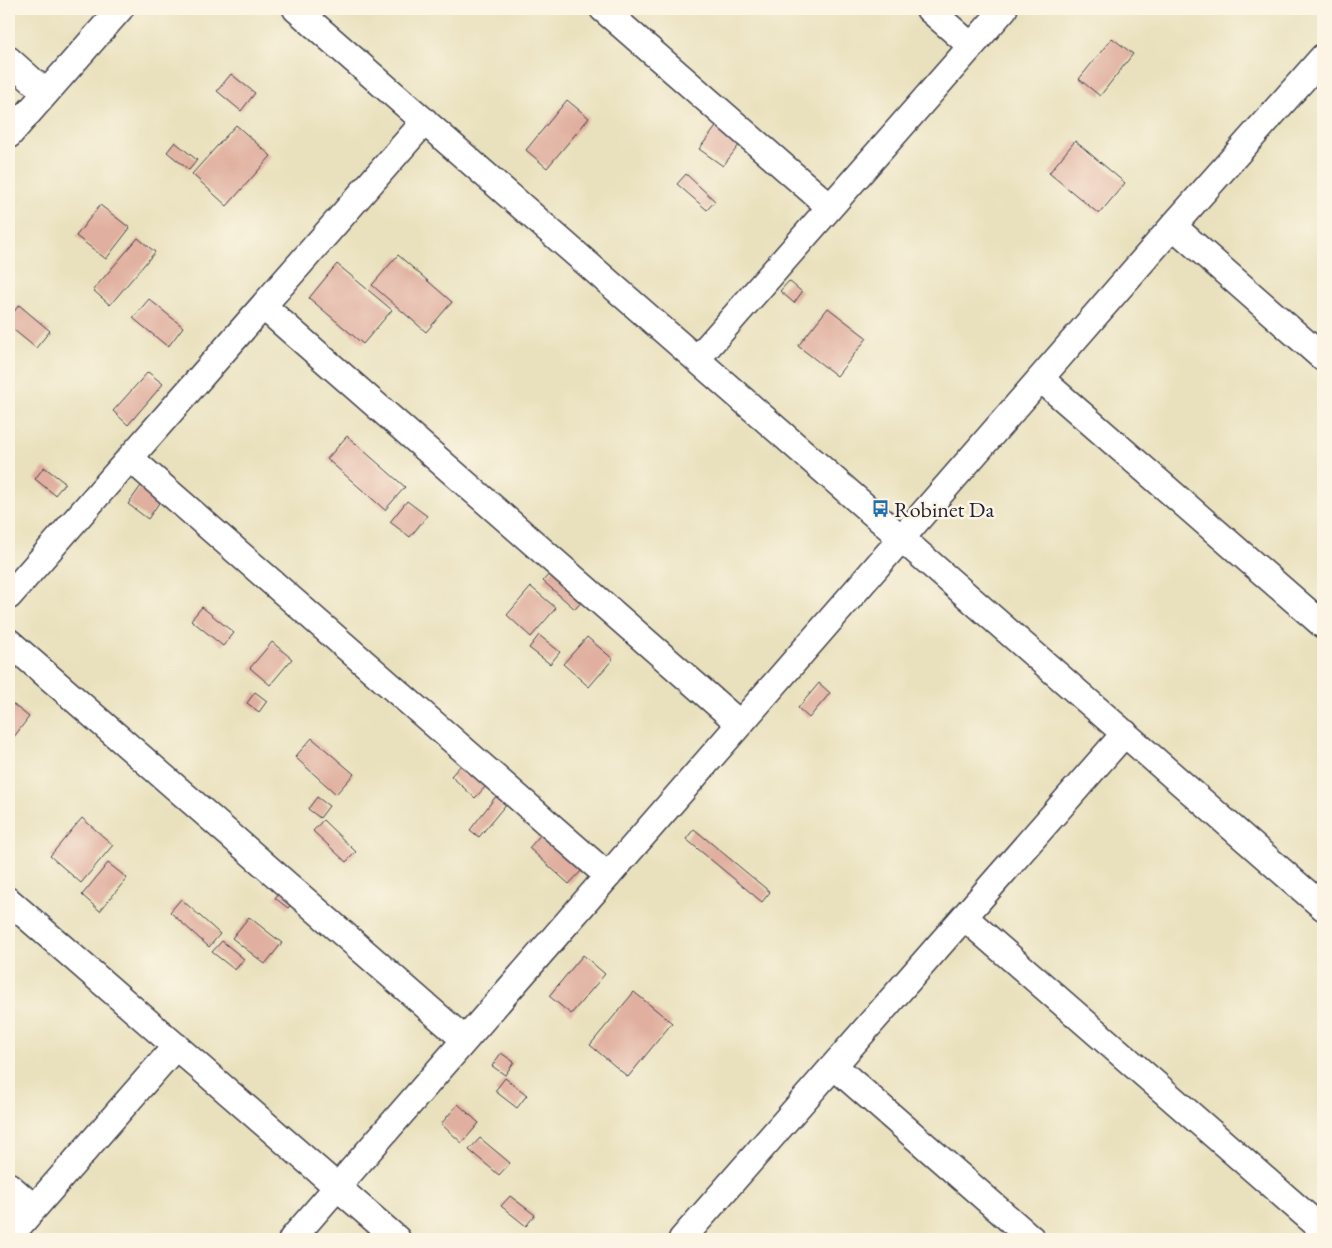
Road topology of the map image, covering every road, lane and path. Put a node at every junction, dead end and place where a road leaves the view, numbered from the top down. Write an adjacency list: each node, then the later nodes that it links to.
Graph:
1 (120, 9): 9 (street)
2 (296, 9): 10 (street)
3 (603, 9): 12 (street)
4 (929, 9): 6 (street)
5 (1004, 9): 6 (street)
6 (971, 46): 12 (street)
7 (1323, 57): 13 (street)
8 (9, 60): 9 (street)
9 (46, 93): 11 (street)
10 (425, 121): 14 (street); 16 (street)
11 (9, 135)
12 (830, 207): 16 (street)
13 (1173, 226): 15 (street); 17 (street)
14 (263, 306): 18 (street); 23 (street)
15 (1323, 358)
16 (697, 359): 19 (street)
17 (1040, 379): 19 (street); 21 (street)
18 (130, 458): 20 (street); 25 (street)
19 (902, 538): 23 (street); 24 (street)
20 (9, 596)
21 (1323, 625)
22 (9, 642): 29 (street)
23 (740, 724): 25 (street)
24 (1125, 733): 27 (street); 28 (street)
25 (608, 876): 29 (street)
26 (9, 900): 30 (street)
27 (1323, 907)
28 (964, 917): 31 (street); 35 (street)
29 (465, 1040): 33 (street)
30 (176, 1046): 33 (street); 34 (street)
31 (834, 1066): 37 (street); 40 (street)
32 (9, 1186): 34 (street)
33 (337, 1187): 38 (street); 39 (street)
34 (34, 1208): 36 (street)
35 (1323, 1230)
36 (9, 1237)
37 (686, 1238)
38 (292, 1239)
39 (397, 1239)
40 (1032, 1239)

